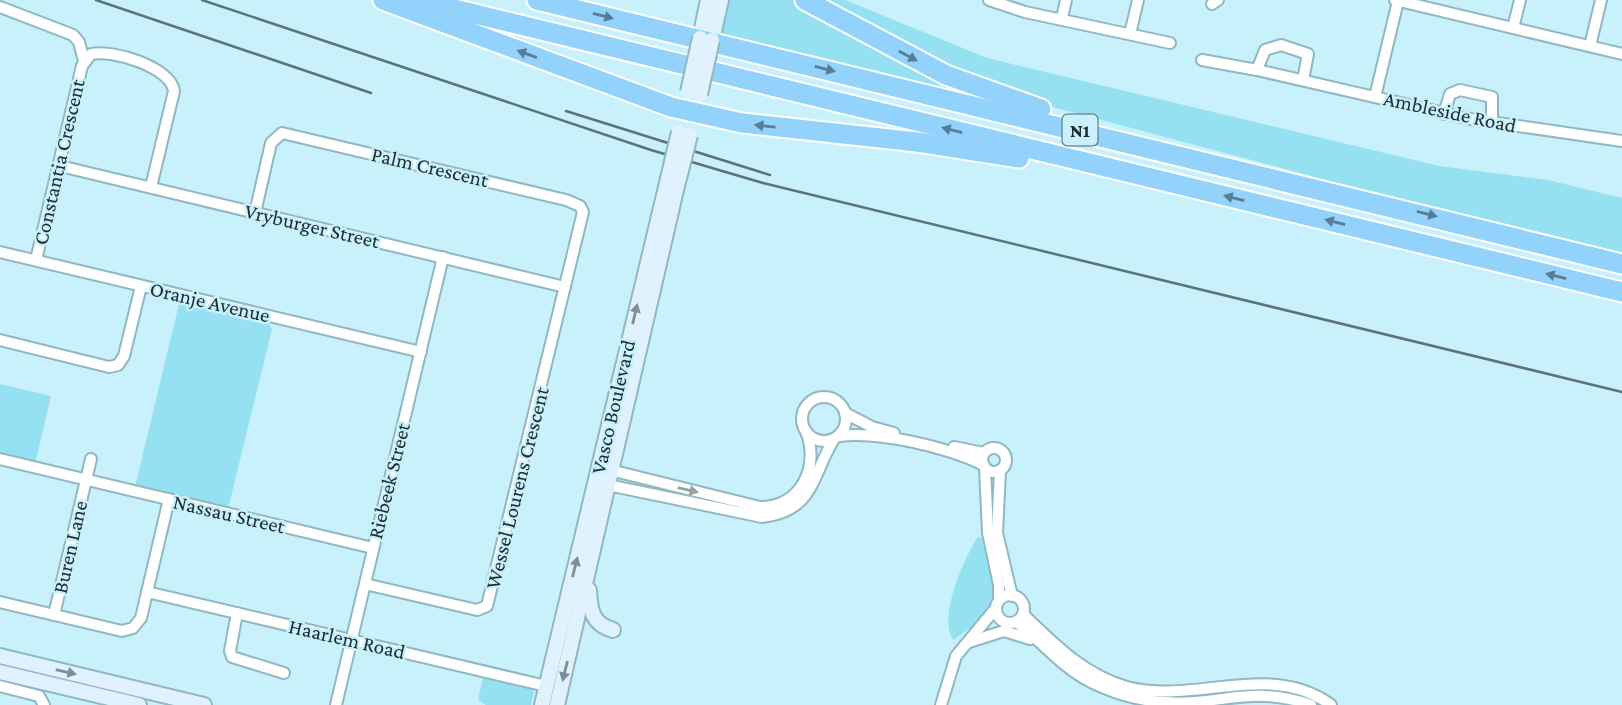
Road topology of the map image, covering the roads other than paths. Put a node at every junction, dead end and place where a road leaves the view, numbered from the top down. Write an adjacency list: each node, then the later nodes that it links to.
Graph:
1 (383, 0): 27 (highway, one-way to 1)
2 (417, 0): 31 (highway, N1, one-way to 2)
3 (537, 0): 33 (highway, N1, one-way to 33)
4 (708, 0): 14 (main road)
5 (721, 0): 14 (main road)
6 (804, 0): 33 (highway, one-way to 33)
7 (1066, 0): 15 (street)
8 (1138, 0): 17 (street)
9 (1397, 0): 16 (street); 25 (street, Ambleside Road)
10 (1520, 0): 16 (street)
11 (1601, 0): 19 (street)
12 (993, 1): 15 (street)
13 (0, 7): 22 (street)
14 (710, 18): 27 (main road, Vasco Boulevard, bridge)
15 (1062, 18): 17 (street)
16 (1514, 29): 19 (street)
17 (1130, 34): 18 (street)
18 (1170, 43)
19 (1590, 46): 20 (street)
20 (1622, 54)
21 (1202, 60): 23 (street)
22 (84, 61): 30 (street, Constantia Crescent); 32 (street, Constantia Crescent)
23 (1257, 70): 24 (street); 24 (street)
24 (1304, 80): 25 (street)
25 (1375, 97): 26 (street, Ambleside Road)
26 (1444, 114): 28 (street, Ambleside Road); 28 (street)
27 (689, 115): 31 (highway, one-way to 27); 53 (main road, Vasco Boulevard, bridge)
28 (1492, 123): 29 (street, Ambleside Road)
29 (1622, 141)
30 (60, 166): 32 (street, Vryburger Street); 37 (street, Constantia Crescent)
31 (1138, 175): 41 (highway, N1, one-way to 31)
32 (151, 187): 34 (street, Vryburger Street)
33 (1399, 207): 38 (highway, N1, one-way to 38)
34 (255, 213): 36 (street, Vryburger Street); 40 (street, Palm Crescent)
35 (0, 252): 37 (street, Oranje Avenue)
36 (443, 257): 40 (street, Vryburger Street); 43 (street, Riebeek Street)
37 (36, 260): 39 (street, Oranje Avenue)
38 (1622, 264)
39 (141, 286): 42 (street); 43 (street, Oranje Avenue)
40 (565, 286): 58 (street, Wessel Lourens Crescent)
41 (1622, 292)
42 (0, 340)
43 (421, 352): 56 (street, Riebeek Street)
44 (845, 413): 45 (street); 46 (street); 47 (street)
45 (806, 431): 46 (street); 53 (street, one-way to 45)
46 (836, 438): 50 (street); 53 (street)
47 (984, 453): 50 (street); 51 (street)
48 (91, 459): 54 (street)
49 (2, 460): 52 (street); 54 (street, Nassau Street)
50 (984, 466): 51 (street); 62 (street)
51 (1000, 471): 60 (street)
52 (0, 472)
53 (604, 477): 57 (main road, Vasco Boulevard); 74 (main road, Vasco Boulevard, one-way to 53)
54 (86, 480): 55 (street, Nassau Street); 64 (street, Buren Lane)
55 (169, 499): 56 (street, Nassau Street); 59 (street)
56 (373, 548): 58 (street, Riebeek Street)
57 (589, 578): 66 (main road); 80 (main road, Vasco Boulevard, one-way to 80)
58 (365, 584): 67 (street, Riebeek Street)
59 (147, 592): 63 (street, Haarlem Road); 64 (street)
60 (1012, 596): 62 (street); 65 (street)
61 (0, 603): 64 (street)
62 (998, 604): 65 (street); 68 (street)
63 (237, 614): 67 (street, Haarlem Road); 72 (street)
64 (54, 615)
65 (1015, 619): 68 (street); 69 (street); 83 (street)
66 (613, 630)
67 (351, 641): 74 (street, Haarlem Road); 78 (street, Riebeek Street)
68 (967, 643): 69 (street); 81 (street)
69 (1049, 651): 82 (street)
70 (0, 656): 77 (main road, one-way to 77)
71 (0, 672): 76 (main road)
72 (284, 673)
73 (0, 686): 75 (street)
74 (546, 686): 79 (main road, Vasco Boulevard)
75 (43, 702)
76 (139, 705)
77 (204, 705)
78 (336, 705)
79 (542, 705)
80 (557, 705)
81 (941, 705)
82 (1311, 705)
83 (1331, 705)

